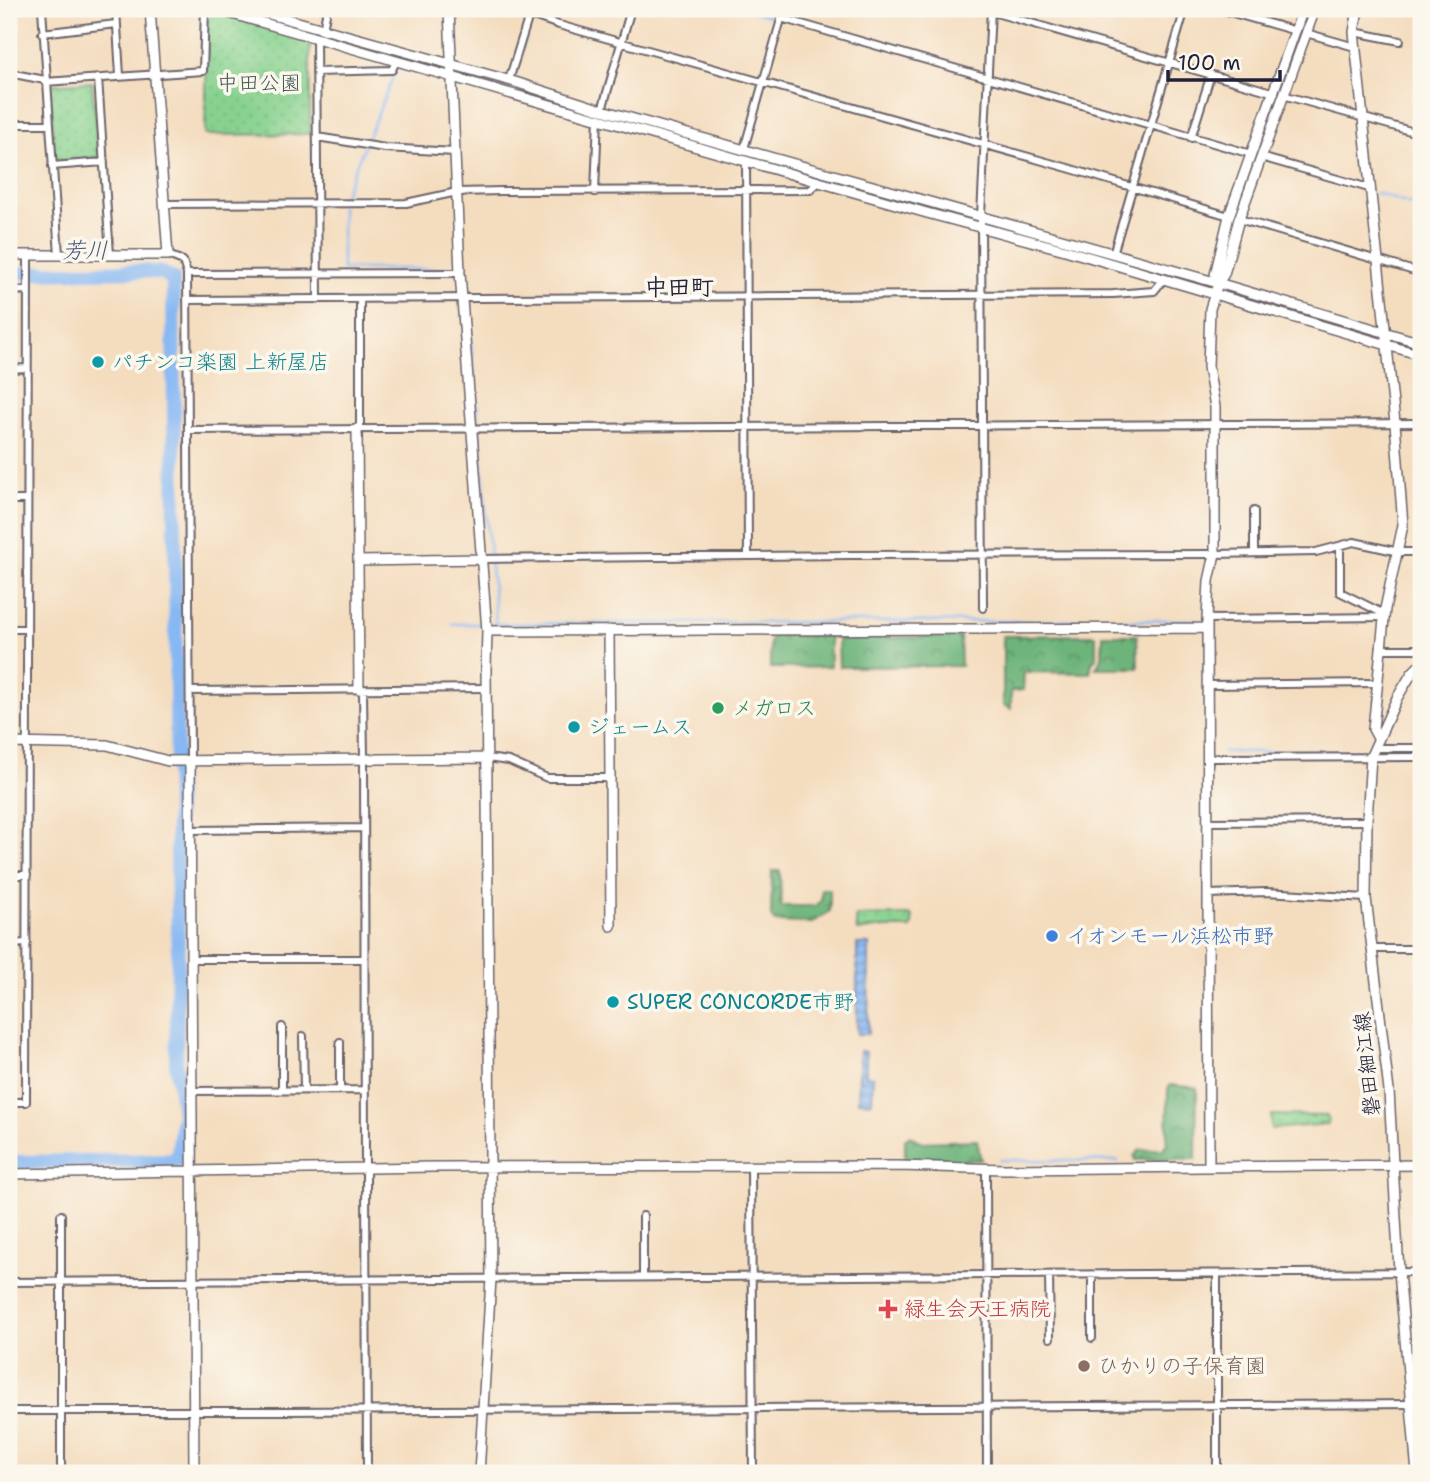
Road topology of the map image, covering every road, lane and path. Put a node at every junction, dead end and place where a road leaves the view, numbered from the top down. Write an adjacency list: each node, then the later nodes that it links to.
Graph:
1 (42, 9): 23 (street)
2 (116, 9): 20 (street)
3 (150, 9): 33 (street)
4 (205, 9): 33 (street)
5 (215, 9): 24 (street)
6 (251, 9): 24 (street)
7 (327, 9): 24 (street)
8 (449, 9): 30 (street)
9 (631, 9): 26 (street)
10 (784, 9): 19 (street)
11 (982, 9): 16 (street)
12 (1185, 9): 29 (street)
13 (1219, 9): 21 (street)
14 (1303, 9): 21 (street)
15 (1315, 9): 21 (street)
16 (991, 10): 29 (street); 38 (street)
17 (530, 12): 26 (street); 39 (street)
18 (1356, 12): 22 (street)
19 (782, 18): 38 (street); 41 (street)
20 (116, 24): 23 (street); 35 (street)
21 (1301, 32): 27 (street); 42 (street)
22 (1354, 32): 25 (street); 27 (street)
23 (42, 33): 40 (street)
24 (319, 33): 28 (street); 30 (street); 31 (street)
25 (1400, 41)
26 (621, 42): 41 (street); 43 (street)
27 (1355, 47): 44 (street)
28 (396, 61): 31 (street); 36 (street)
29 (1169, 62): 34 (street); 47 (street)
30 (452, 66): 36 (street); 39 (street)
31 (316, 72): 49 (street)
32 (9, 73): 40 (street)
33 (155, 73): 35 (street); 65 (street)
34 (1211, 74): 42 (street); 50 (street)
35 (120, 76): 37 (street)
36 (452, 76): 43 (street); 53 (street)
37 (97, 78): 40 (street); 56 (street)
38 (986, 79): 47 (street); 51 (street)
39 (509, 80): 43 (street)
40 (45, 81): 46 (street)
41 (763, 83): 51 (street); 52 (street)
42 (1279, 94): 44 (street); 54 (street)
43 (600, 113): 52 (street); 55 (street); 62 (street)
44 (1362, 118): 48 (street); 60 (street)
45 (9, 124): 46 (street)
46 (48, 124): 57 (street)
47 (1152, 125): 50 (street); 59 (street)
48 (1421, 134)
49 (317, 137): 53 (street); 64 (street)
50 (1191, 138): 54 (street)
51 (983, 146): 59 (street); 66 (street)
52 (744, 149): 66 (street)
53 (455, 152): 61 (street)
54 (1256, 156): 60 (street); 67 (street)
55 (746, 160): 58 (street); 63 (street)
56 (104, 162): 57 (street); 72 (street)
57 (52, 166): 71 (street)
58 (819, 182): 63 (street); 68 (street)
59 (1133, 187): 67 (street); 69 (street)
60 (1369, 188): 75 (street)
61 (457, 192): 62 (street); 64 (street); 76 (street)
62 (595, 192): 63 (street)
63 (746, 192): 86 (street)
64 (317, 203): 65 (street); 77 (street)
65 (165, 204): 73 (street)
66 (981, 216): 68 (street); 69 (street)
67 (1234, 218): 75 (street); 81 (street)
68 (981, 227): 80 (street); 85 (street)
69 (1113, 254): 81 (street)
70 (9, 255): 74 (street)
71 (59, 255): 72 (street); 74 (street)
72 (110, 255): 73 (street)
73 (168, 255): 79 (street)
74 (28, 258): 82 (street)
75 (1377, 258): 78 (street); 91 (street)
76 (460, 272): 77 (street); 87 (street)
77 (318, 273): 79 (street); 88 (street)
78 (1421, 273)
79 (187, 274): 90 (street)
80 (1163, 280): 84 (street); 85 (street)
81 (1218, 283): 84 (street); 91 (street)
82 (27, 287): 83 (street); 95 (street)
83 (9, 291)
84 (1215, 295): 93 (street); 99 (street)
85 (981, 296): 86 (street); 100 (street)
86 (747, 297): 87 (street); 101 (street)
87 (462, 298): 89 (street); 102 (street)
88 (318, 299): 89 (street); 90 (street)
89 (360, 299): 103 (street)
90 (187, 300): 104 (street)
91 (1385, 333): 92 (street); 93 (street)
92 (1421, 343)
93 (1387, 344): 94 (street); 97 (street)
94 (1421, 355)
95 (27, 368): 96 (street); 106 (street)
96 (9, 369)
97 (1395, 423): 98 (street); 99 (street); 109 (street)
98 (1421, 423)
99 (1215, 424): 100 (street); 112 (street)
100 (982, 425): 101 (street); 113 (street)
101 (747, 427): 102 (street); 114 (street)
102 (473, 428): 103 (street); 115 (street)
103 (358, 429): 104 (street); 116 (street)
104 (188, 430): 131 (street)
105 (9, 500): 106 (street)
106 (26, 500): 121 (street)
107 (1254, 511): 111 (street)
108 (1340, 546): 109 (street); 111 (street); 118 (street)
109 (1399, 552): 110 (street); 118 (street)
110 (1421, 552)
111 (1254, 553): 112 (street)
112 (1215, 554): 113 (street); 119 (street)
113 (982, 555): 114 (street); 117 (street)
114 (748, 556): 115 (street)
115 (482, 559): 116 (street); 123 (street)
116 (358, 561): 130 (street)
117 (983, 608)
118 (1384, 616): 119 (street); 124 (street)
119 (1207, 623): 122 (street); 128 (street)
120 (9, 629): 121 (street)
121 (27, 629): 134 (street)
122 (609, 630): 123 (street); 142 (street)
123 (492, 631): 129 (street)
124 (1380, 649): 125 (street); 127 (street)
125 (1421, 649)
126 (1420, 666): 132 (street, 磐田細江線)
127 (1377, 683): 128 (street); 132 (street)
128 (1207, 685): 139 (street)
129 (486, 688): 130 (street); 138 (street)
130 (359, 689): 131 (street); 140 (street)
131 (190, 691): 141 (street)
132 (1378, 738): 136 (street, 磐田細江線)
133 (9, 743): 134 (street)
134 (26, 744): 141 (street); 148 (street)
135 (1421, 748): 136 (street)
136 (1373, 752): 137 (street); 139 (street); 143 (street, 磐田細江線)
137 (1421, 757)
138 (487, 758): 140 (street); 142 (street); 171 (street)
139 (1207, 758): 144 (street)
140 (362, 760): 141 (street); 145 (street)
141 (190, 761): 146 (street)
142 (610, 778): 151 (street)
143 (1367, 821): 144 (street); 150 (street, 磐田細江線)
144 (1208, 822): 149 (street)
145 (363, 828): 146 (street); 157 (street)
146 (190, 830): 156 (street)
147 (9, 875): 148 (street)
148 (27, 875): 152 (street)
149 (1209, 894): 150 (street); 169 (street)
150 (1366, 898): 154 (street, 磐田細江線)
151 (611, 926)
152 (27, 943): 153 (street); 166 (street)
153 (9, 944)
154 (1373, 949): 155 (street); 167 (street, 磐田細江線)
155 (1421, 949)
156 (191, 960): 157 (street); 165 (street)
157 (363, 960): 164 (street)
158 (282, 1027): 161 (street)
159 (303, 1036): 162 (street)
160 (340, 1042): 163 (street)
161 (282, 1090): 162 (street); 165 (street)
162 (304, 1090): 163 (street)
163 (340, 1090): 164 (street)
164 (365, 1090): 168 (street)
165 (192, 1091): 174 (street)
166 (9, 1102)
167 (1393, 1165): 169 (street); 170 (street); 178 (street, 磐田細江線)
168 (365, 1166): 171 (street); 174 (street); 187 (street)
169 (1209, 1166): 173 (street)
170 (1421, 1166)
171 (490, 1167): 172 (street); 186 (street)
172 (751, 1167): 173 (street); 185 (street)
173 (986, 1169): 183 (street)
174 (192, 1170): 175 (street); 188 (street)
175 (9, 1174)
176 (61, 1215): 190 (street)
177 (643, 1216): 184 (street)
178 (1399, 1272): 179 (street); 182 (street); 193 (street, 磐田細江線)
179 (1421, 1272)
180 (1049, 1275): 181 (street); 183 (street); 191 (street)
181 (1092, 1275): 182 (street); 192 (street)
182 (1217, 1275): 194 (street)
183 (986, 1276): 185 (street); 195 (street)
184 (643, 1277): 185 (street); 186 (street)
185 (752, 1278): 196 (street)
186 (491, 1279): 187 (street); 198 (street)
187 (365, 1280): 188 (street); 197 (street)
188 (193, 1281): 190 (street); 201 (street)
189 (9, 1282): 190 (street)
190 (61, 1282): 200 (street)
191 (1050, 1338)
192 (1092, 1338)
193 (1416, 1404): 194 (street); 209 (street, 磐田細江線)
194 (1217, 1405): 195 (street); 208 (street)
195 (987, 1406): 196 (street); 207 (street)
196 (753, 1408): 198 (street); 206 (street)
197 (367, 1410): 198 (street); 201 (street); 204 (street)
198 (482, 1410): 205 (street)
199 (9, 1411): 200 (street)
200 (62, 1412): 201 (street); 202 (street)
201 (193, 1412): 203 (street)
202 (61, 1473)
203 (194, 1473)
204 (367, 1473)
205 (479, 1473)
206 (753, 1473)
207 (987, 1473)
208 (1217, 1473)
209 (1416, 1473)

